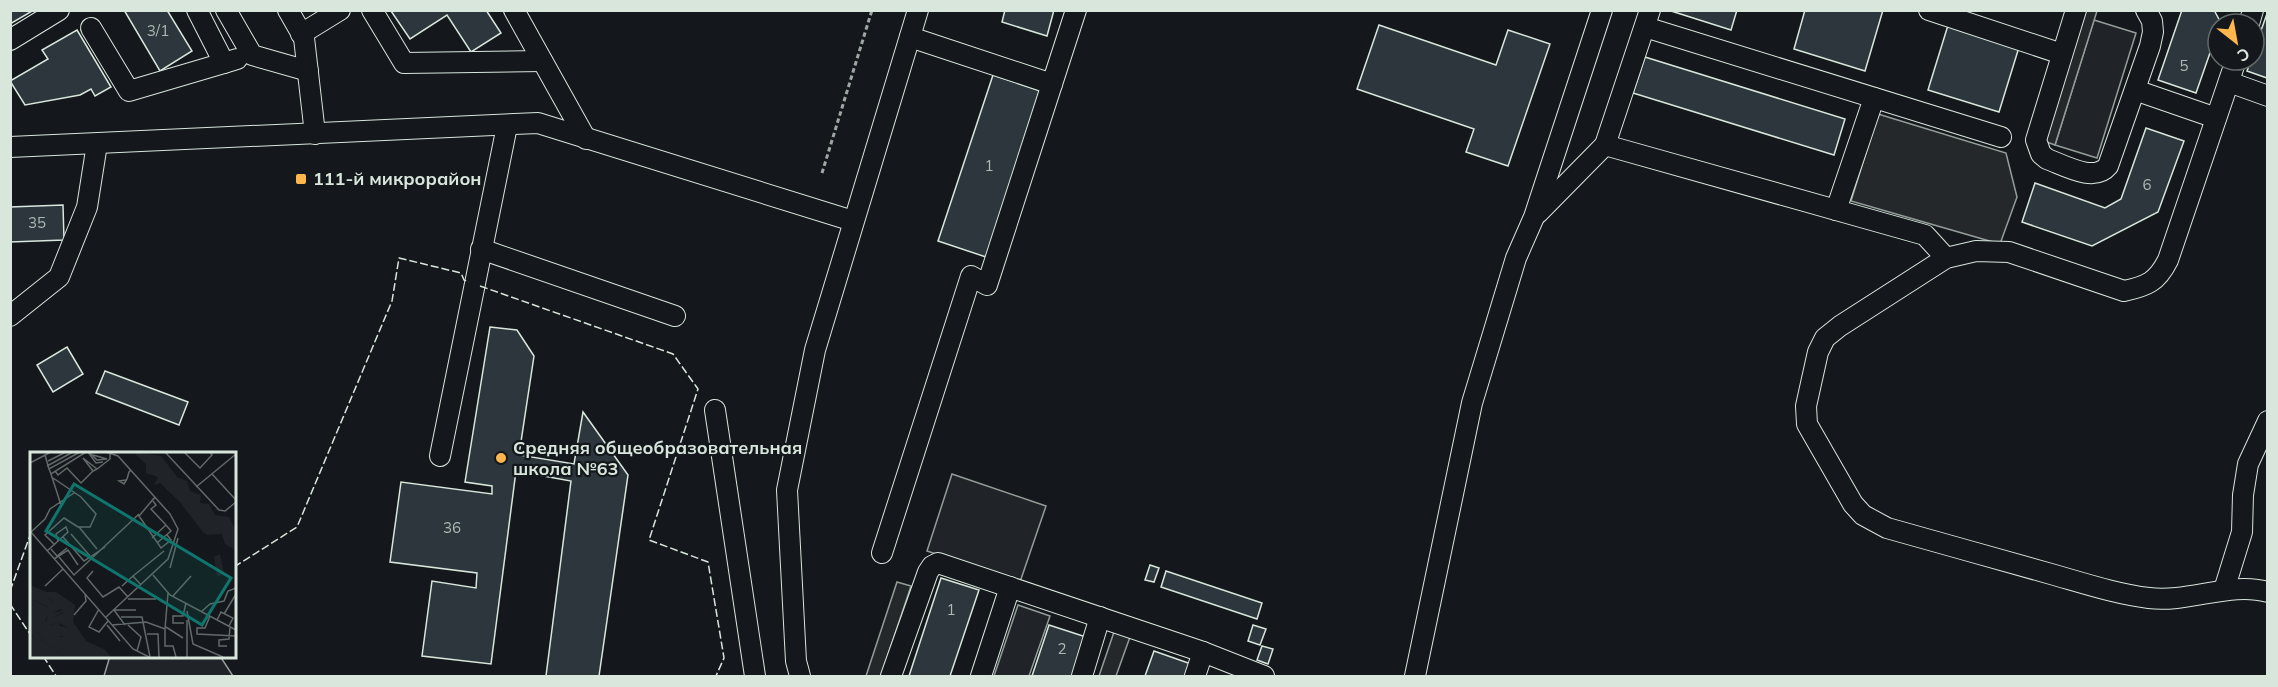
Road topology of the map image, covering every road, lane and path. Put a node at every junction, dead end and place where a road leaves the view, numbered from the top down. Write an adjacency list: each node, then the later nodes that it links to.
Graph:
1 (59, 10): 19 (street)
2 (197, 10): 23 (street)
3 (226, 10): 21 (street)
4 (288, 10): 17 (street)
5 (340, 10): 17 (street)
6 (372, 10): 22 (street)
7 (514, 10): 22 (street)
8 (872, 10): 39 (path)
9 (918, 10): 18 (street)
10 (1076, 10): 27 (street)
11 (1602, 10): 41 (street)
12 (1929, 10): 20 (street)
13 (2076, 10): 20 (street)
14 (2146, 10): 28 (street)
15 (1647, 19): 30 (street); 37 (street)
16 (91, 28): 23 (street)
17 (301, 34): 24 (street)
18 (910, 37): 27 (street); 42 (street)
19 (10, 40)
20 (2062, 54): 28 (street)
21 (252, 55): 23 (street); 24 (street)
22 (542, 61): 35 (street)
23 (224, 63)
24 (308, 71): 33 (street)
25 (2232, 72): 26 (street)
26 (2229, 82): 29 (street); 31 (street)
27 (1052, 84): 50 (street)
28 (2135, 90): 31 (street)
29 (2268, 96)
30 (1874, 98): 34 (street); 40 (street)
31 (2216, 118): 44 (street)
32 (507, 126): 33 (street); 35 (street); 43 (street)
33 (315, 134): 36 (street)
34 (2001, 137)
35 (586, 139): 42 (street)
36 (97, 144): 38 (street); 45 (street)
37 (1605, 145): 40 (street); 41 (street)
38 (10, 147)
39 (822, 173)
40 (1836, 210): 44 (street)
41 (1534, 217): 64 (street)
42 (854, 221): 58 (street)
43 (481, 249): 46 (street); 49 (street)
44 (1946, 258): 52 (street)
45 (10, 316)
46 (675, 316)
47 (715, 410): 57 (street)
48 (2268, 421): 52 (street)
49 (440, 456)
50 (882, 553)
51 (1010, 587): 54 (street); 59 (street); 60 (street)
52 (2224, 590): 53 (street)
53 (2268, 592)
54 (1100, 617): 55 (street); 61 (street)
55 (1203, 652): 56 (street); 62 (street)
56 (1240, 672): 63 (street)
57 (755, 676)
58 (800, 676)
59 (891, 676)
60 (981, 676)
61 (1082, 676)
62 (1195, 676)
63 (1264, 676)
64 (1415, 676)

